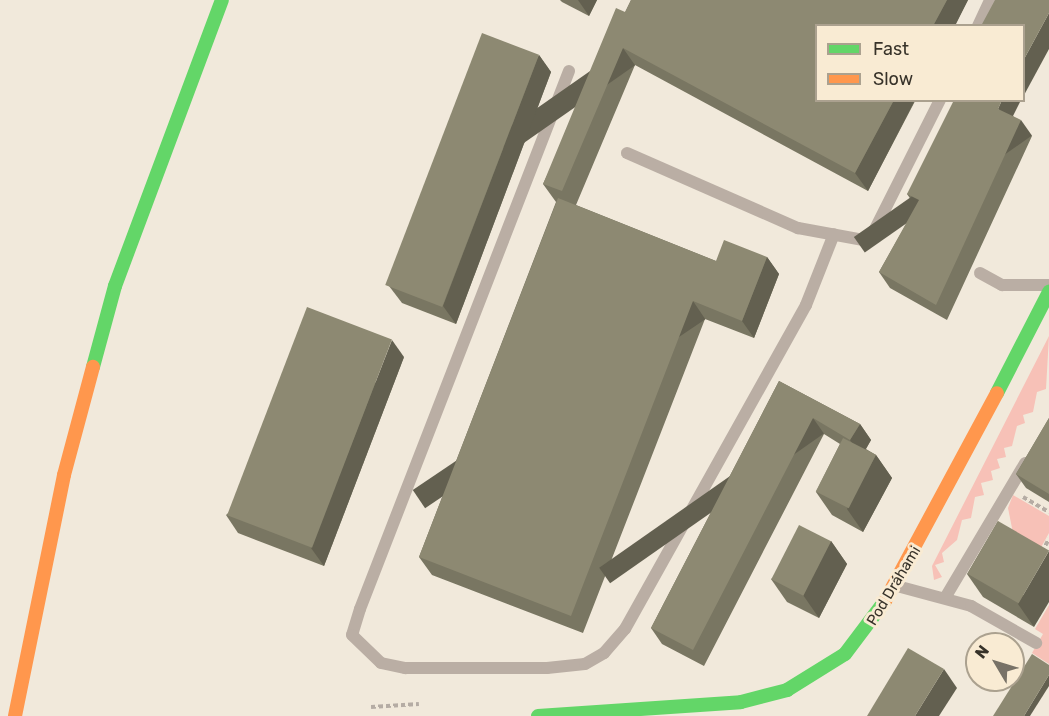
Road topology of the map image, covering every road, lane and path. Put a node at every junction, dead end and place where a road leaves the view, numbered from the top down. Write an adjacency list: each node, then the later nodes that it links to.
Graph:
1 (222, 0): 22 (main road)
2 (990, 0): 3 (lane)
3 (979, 24)
4 (569, 71): 7 (lane)
5 (939, 102): 7 (lane)
6 (627, 153): 7 (lane)
7 (834, 234)
8 (980, 273): 9 (lane)
9 (1049, 285)
10 (1049, 292): 16 (main road, Pod Dráhami)
11 (1032, 451): 12 (lane)
12 (1010, 489): 13 (path); 17 (lane)
13 (1049, 512)
14 (1049, 539): 15 (path)
15 (1031, 551)
16 (897, 586): 17 (lane); 21 (main road, Pod Dráhami)
17 (945, 598): 18 (lane)
18 (1036, 643)
19 (419, 704): 20 (path)
20 (371, 706)
21 (559, 715): 23 (main road, Pod Dráhami)
22 (15, 716)
23 (537, 716)

